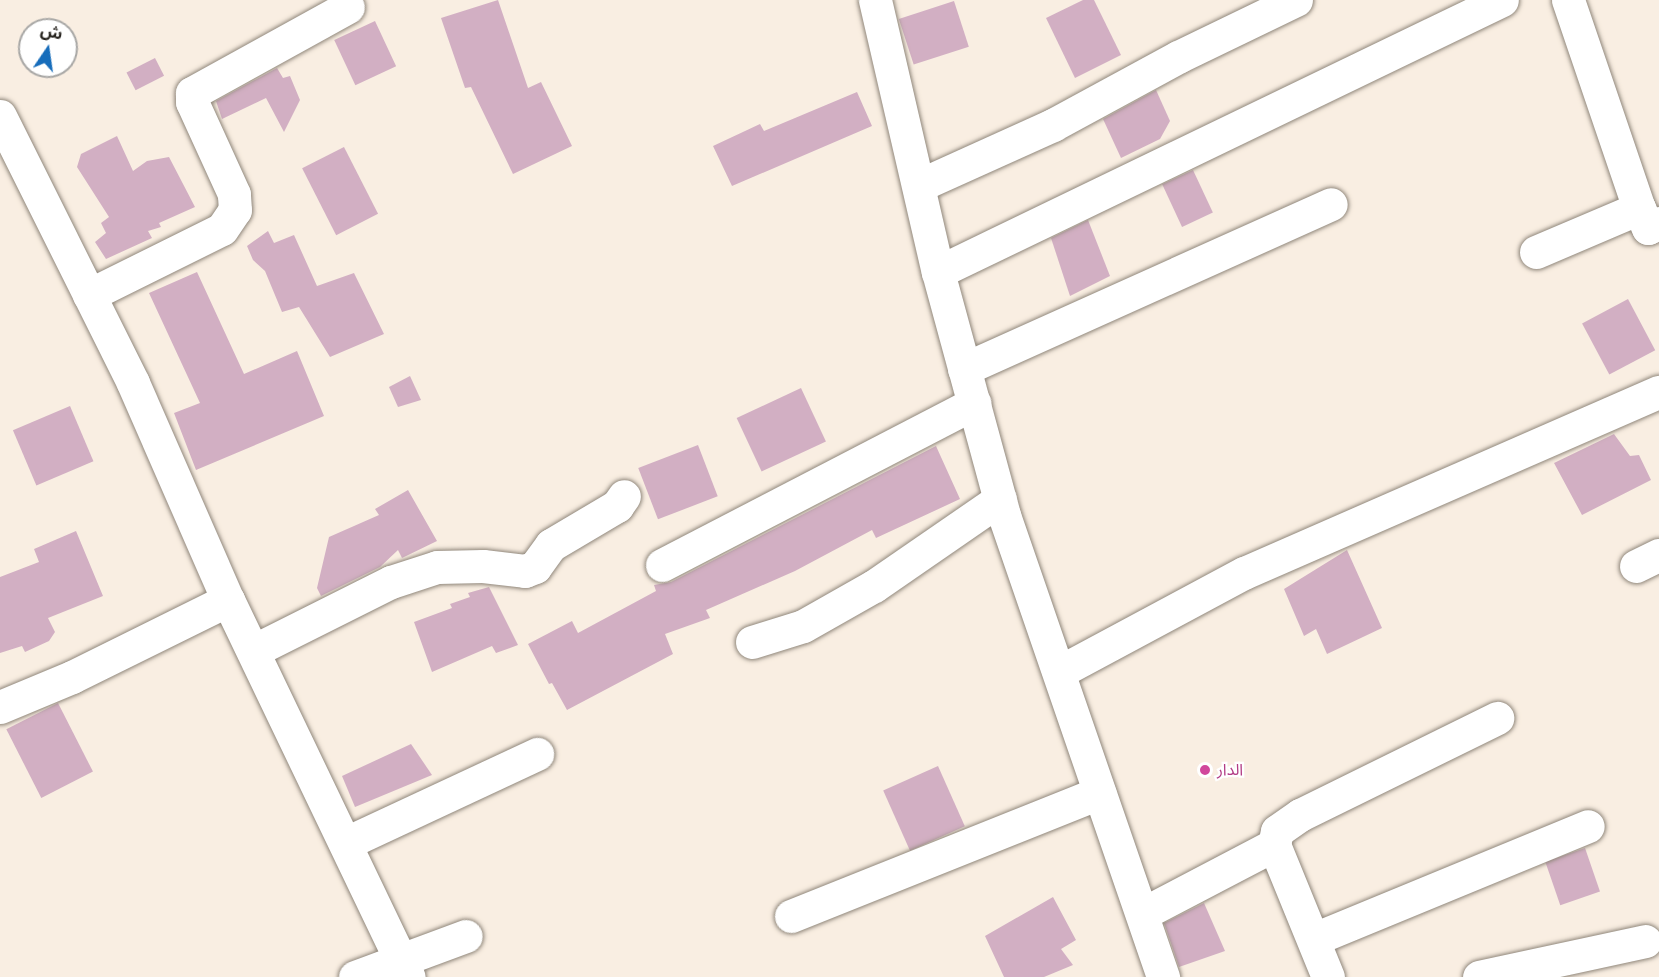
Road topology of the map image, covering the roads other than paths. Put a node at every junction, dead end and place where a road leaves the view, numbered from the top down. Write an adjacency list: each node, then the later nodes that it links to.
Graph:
1 (875, 0): 7 (street)
2 (1296, 0): 7 (street)
3 (1502, 0): 11 (street)
4 (1568, 0): 9 (street)
5 (348, 7): 12 (street)
6 (0, 116): 12 (street)
7 (920, 185): 11 (street)
8 (1331, 204): 13 (street)
9 (1649, 216): 10 (street)
10 (1536, 252)
11 (938, 273): 13 (street)
12 (89, 295): 19 (street)
13 (964, 369): 15 (street)
14 (1659, 392): 22 (street)
15 (974, 403): 17 (street); 18 (street)
16 (624, 496): 21 (street)
17 (1000, 500): 20 (street); 22 (street)
18 (662, 565)
19 (228, 600): 21 (street); 23 (street)
20 (752, 642)
21 (253, 651): 28 (street)
22 (1059, 672): 26 (street)
23 (0, 707)
24 (1497, 718): 29 (street)
25 (537, 754): 28 (street)
26 (1099, 793): 30 (street); 31 (street)
27 (1588, 826): 33 (street)
28 (346, 843): 35 (street)
29 (1274, 845): 30 (street); 33 (street)
30 (1142, 914): 37 (street)
31 (791, 916)
32 (466, 936): 35 (street)
33 (1314, 939): 38 (street)
34 (1645, 941): 39 (street)
35 (407, 970): 36 (street)
36 (355, 977)
37 (1163, 977)
38 (1328, 977)
39 (1479, 977)

